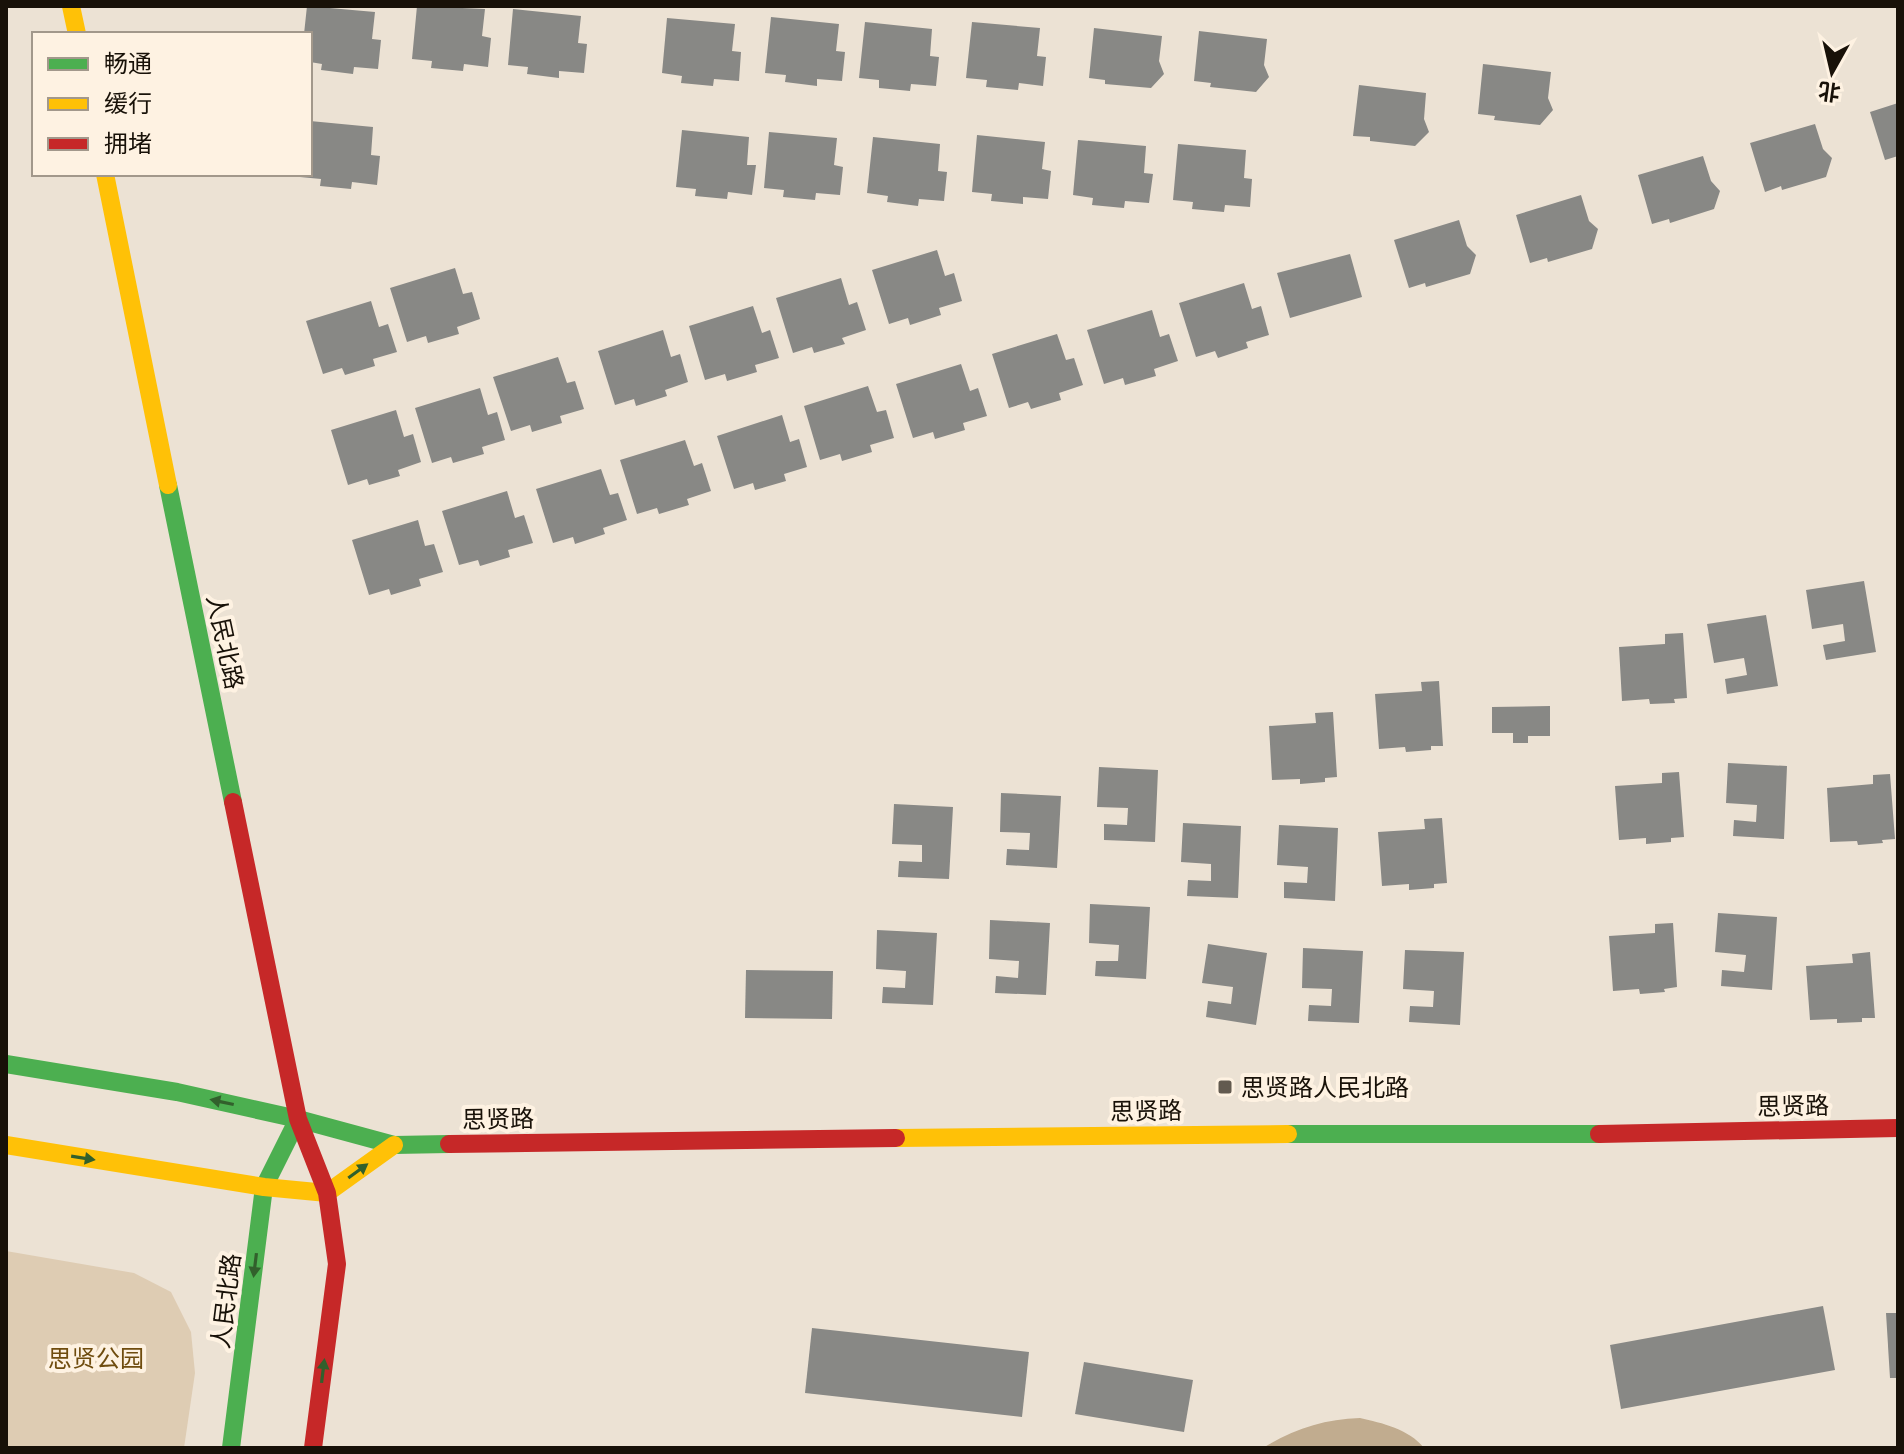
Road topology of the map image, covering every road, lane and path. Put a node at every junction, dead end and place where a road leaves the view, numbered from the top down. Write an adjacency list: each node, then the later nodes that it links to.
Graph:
1 (71, 6): 2 (main road)
2 (77, 32)
3 (105, 176): 5 (main road, 人民北路)
4 (6, 1064): 5 (main road, 思贤路, one-way to 4)
5 (298, 1119): 8 (main road, 思贤路); 9 (main road, 人民北路); 10 (main road, 人民北路)
6 (1898, 1128): 8 (main road, 思贤路)
7 (6, 1145): 9 (main road, one-way to 9)
8 (394, 1145): 10 (main road, one-way to 8)
9 (264, 1187): 10 (main road); 11 (main road, 人民北路, one-way to 11)
10 (327, 1193): 12 (main road, 人民北路, one-way to 10)
11 (231, 1448)
12 (313, 1448)

